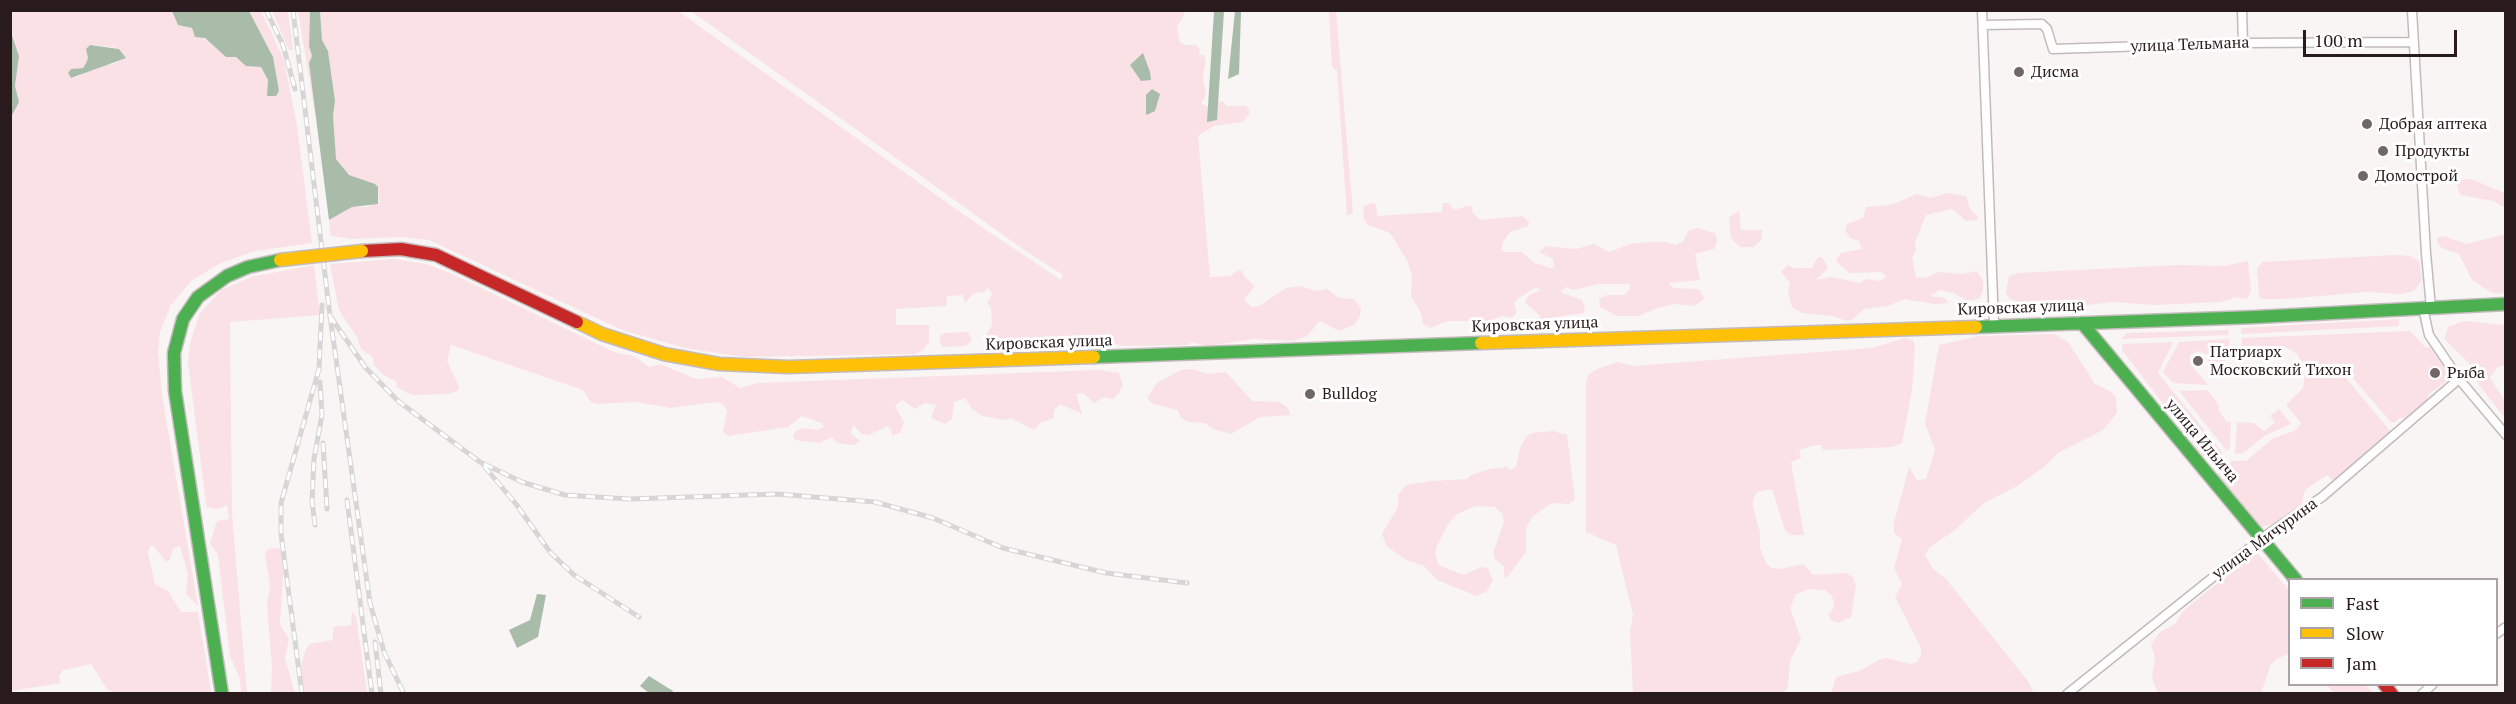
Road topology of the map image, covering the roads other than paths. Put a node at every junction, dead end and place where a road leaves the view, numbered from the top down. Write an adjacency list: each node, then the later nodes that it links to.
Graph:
1 (1982, 10): 4 (street)
2 (2242, 10): 6 (street)
3 (2412, 10): 5 (street)
4 (1983, 25): 6 (street, улица Тельмана); 10 (street)
5 (2413, 42): 6 (street, улица Тельмана); 8 (street)
6 (2243, 43)
7 (2505, 304): 8 (main road, Кировская улица)
8 (2427, 308): 9 (main road, Кировская улица); 11 (street)
9 (2082, 323): 10 (main road, Кировская улица); 13 (main road, улица Ильича)
10 (1994, 326): 15 (main road, Кировская улица, bridge)
11 (2460, 379): 12 (street); 13 (street, улица Мичурина)
12 (2505, 435)
13 (2262, 538): 14 (main road, улица Ильича); 16 (street, улица Мичурина)
14 (2295, 578)
15 (222, 693)
16 (2067, 693)

